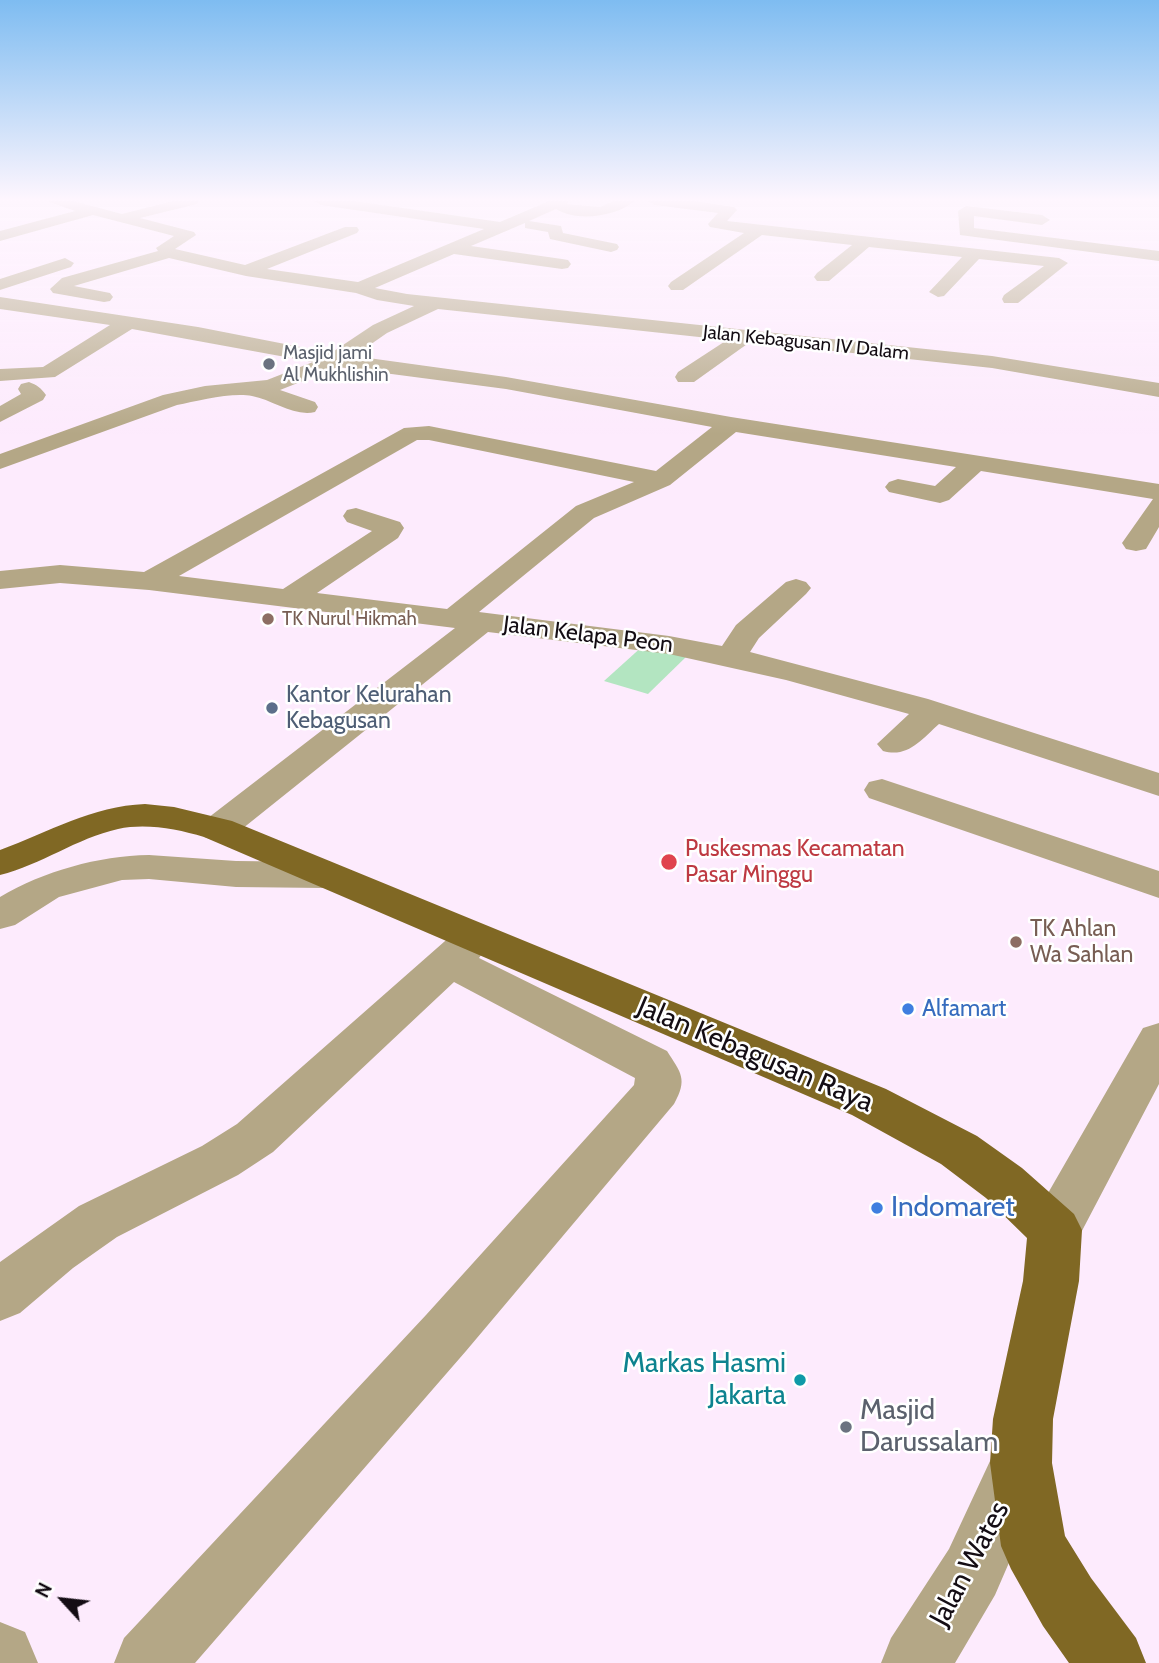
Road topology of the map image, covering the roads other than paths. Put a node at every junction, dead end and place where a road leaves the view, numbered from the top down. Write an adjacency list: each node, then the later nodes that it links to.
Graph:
1 (19, 279): 8 (street)
2 (80, 279): 12 (street)
3 (297, 279): 10 (street, Jalan Kebagusan IV Dalam)
4 (382, 279): 10 (street)
5 (688, 279): 9 (street)
6 (951, 279): 11 (street)
7 (1039, 279): 13 (street)
8 (0, 285)
9 (677, 286)
10 (360, 288): 14 (street, Jalan Kebagusan IV Dalam)
11 (938, 292)
12 (118, 299)
13 (1012, 299)
14 (436, 303): 17 (street, Jalan Kebagusan IV Dalam); 20 (street)
15 (6, 307): 16 (street)
16 (128, 323): 19 (street); 20 (street)
17 (744, 337): 22 (street); 25 (street, Jalan Kebagusan IV Dalam)
18 (38, 352): 19 (street)
19 (75, 354): 21 (street)
20 (335, 360): 24 (street); 28 (street)
21 (0, 375)
22 (686, 377)
23 (29, 389): 27 (street)
24 (254, 389): 26 (street); 30 (street)
25 (1159, 390)
26 (307, 407)
27 (0, 415)
28 (731, 424): 32 (street); 33 (street)
29 (0, 442): 30 (street)
30 (34, 450): 31 (street)
31 (0, 462)
32 (974, 464): 34 (street); 35 (street)
33 (661, 480): 40 (street); 43 (street)
34 (898, 487)
35 (1159, 492)
36 (1159, 505): 38 (street)
37 (356, 516): 42 (street)
38 (1136, 543)
39 (0, 580): 40 (street, Jalan Kelapa Peon)
40 (149, 581): 42 (street, Jalan Kelapa Peon)
41 (796, 588): 44 (street)
42 (289, 598): 43 (street, Jalan Kelapa Peon)
43 (468, 620): 44 (street, Jalan Kelapa Peon); 49 (street)
44 (732, 656): 45 (street, Jalan Kelapa Peon)
45 (932, 712): 46 (street); 47 (street, Jalan Kelapa Peon)
46 (895, 744)
47 (1159, 785)
48 (882, 790): 52 (street)
49 (218, 829): 50 (main road, Jalan Kebagusan Raya); 51 (main road, Jalan Kebagusan Raya)
50 (0, 863)
51 (324, 875): 53 (street); 54 (main road, Jalan Kebagusan Raya)
52 (1159, 885)
53 (0, 915)
54 (463, 949): 56 (main road, Jalan Kebagusan Raya); 57 (street); 61 (street)
55 (1159, 1040): 56 (street)
56 (1055, 1230): 58 (main road)
57 (0, 1296)
58 (1021, 1463): 62 (street, Jalan Wates); 63 (main road)
59 (0, 1657): 60 (street)
60 (3, 1663)
61 (149, 1663)
62 (916, 1663)
63 (1111, 1663)

